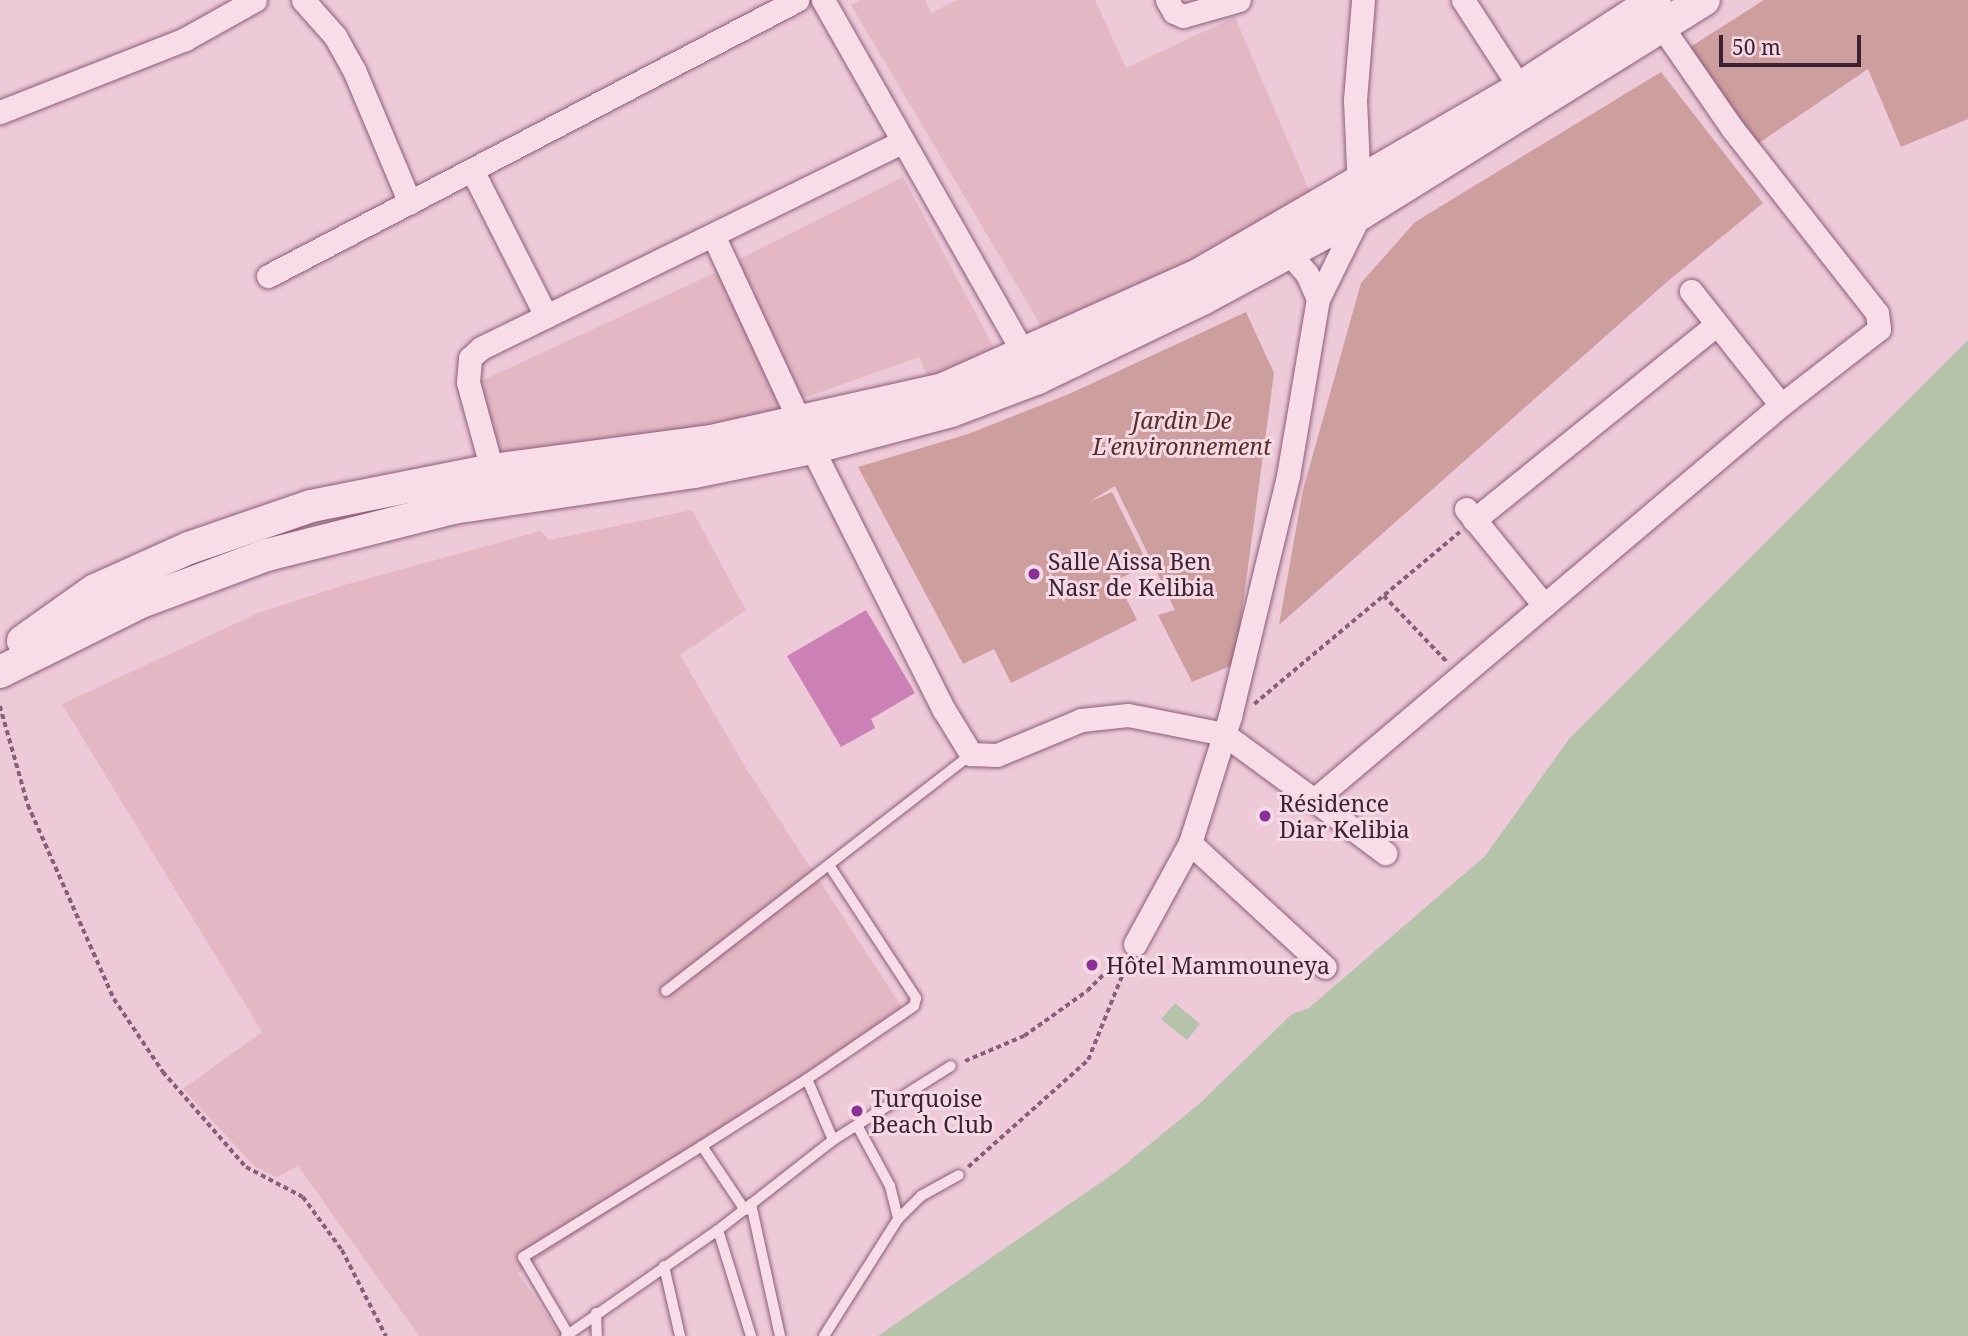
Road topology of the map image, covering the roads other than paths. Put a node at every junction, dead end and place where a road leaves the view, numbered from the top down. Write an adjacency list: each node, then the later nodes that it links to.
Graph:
1 (255, 0): 12 (street)
2 (303, 0): 16 (street)
3 (797, 0): 14 (street)
4 (823, 0): 13 (street)
5 (1167, 0): 6 (street)
6 (1239, 0)
7 (1363, 0): 15 (street)
8 (1463, 0): 11 (street)
9 (1704, 0): 10 (main road)
10 (1652, 8): 11 (main road); 25 (street)
11 (1527, 98): 15 (main road)
12 (0, 112)
13 (901, 142): 17 (street); 24 (street)
14 (472, 170): 16 (street); 22 (street)
15 (1360, 199): 18 (main road); 21 (street); 24 (main road)
16 (410, 203): 19 (street)
17 (714, 237): 22 (street); 26 (street)
18 (1288, 252): 21 (street); 24 (main road)
19 (268, 276)
20 (1691, 291): 23 (street)
21 (1318, 299): 31 (street)
22 (546, 316): 27 (street)
23 (1716, 325): 25 (street); 28 (street)
24 (1031, 366): 26 (main road)
25 (1781, 405): 28 (street)
26 (806, 436): 27 (main road); 30 (main road); 32 (street)
27 (492, 470): 29 (main road)
28 (1544, 605): 33 (street)
29 (0, 657)
30 (0, 672)
31 (1227, 725): 32 (street); 33 (street); 34 (street)
32 (971, 754): 36 (lane)
33 (1314, 800): 35 (street)
34 (1190, 843): 37 (street); 38 (street)
35 (1385, 853)
36 (829, 864): 39 (lane); 41 (lane)
37 (1135, 944)
38 (1325, 967)
39 (666, 991)
40 (951, 1066): 42 (lane)
41 (807, 1080): 43 (lane); 44 (lane)
42 (858, 1127): 43 (lane); 47 (lane)
43 (833, 1140): 46 (lane)
44 (702, 1146): 46 (lane); 51 (lane)
45 (959, 1175): 47 (lane)
46 (748, 1207): 48 (lane); 55 (lane)
47 (898, 1219): 56 (lane)
48 (718, 1230): 49 (lane); 54 (lane)
49 (664, 1266): 50 (lane); 53 (lane)
50 (596, 1313): 51 (lane); 52 (lane)
51 (567, 1335)
52 (597, 1336)
53 (680, 1336)
54 (751, 1336)
55 (780, 1336)
56 (824, 1336)

